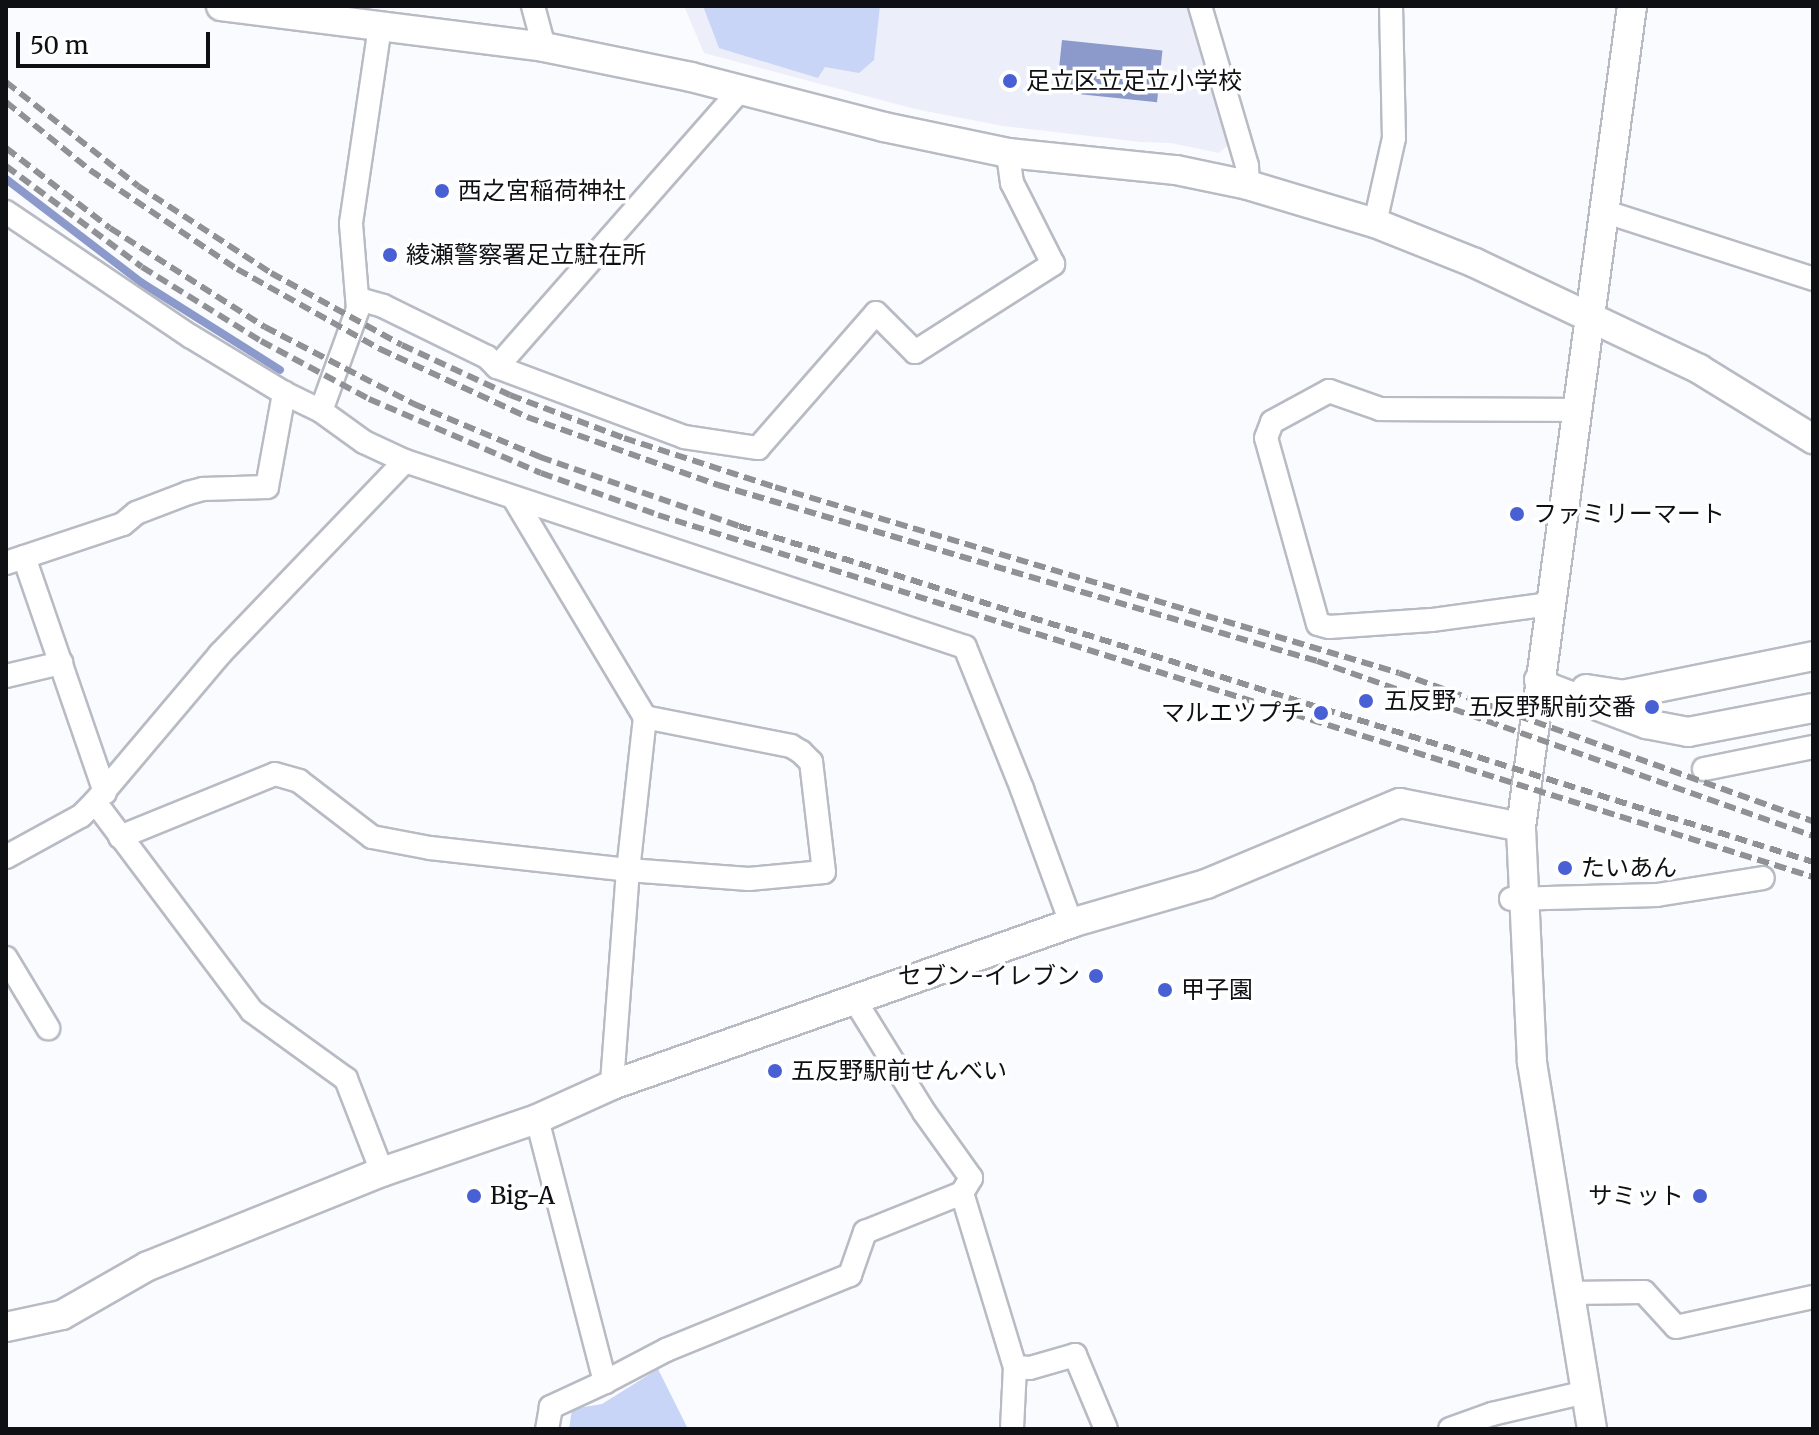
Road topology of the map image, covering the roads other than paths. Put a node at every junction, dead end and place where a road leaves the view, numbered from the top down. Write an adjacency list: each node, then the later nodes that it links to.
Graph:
1 (221, 6): 6 (street)
2 (533, 6): 8 (street)
3 (1200, 6): 11 (street)
4 (1391, 6): 14 (street)
5 (1632, 6): 12 (street)
6 (307, 12): 7 (street)
7 (380, 26): 8 (street); 16 (street)
8 (544, 47): 9 (street)
9 (740, 90): 10 (street); 18 (street)
10 (1008, 153): 11 (street); 18 (street)
11 (1248, 185): 14 (street)
12 (1603, 211): 15 (street); 17 (street)
13 (6, 212): 19 (street)
14 (1375, 223): 17 (street)
15 (1813, 279)
16 (359, 299): 18 (street); 21 (street)
17 (1589, 319): 20 (street); 22 (street)
18 (497, 367)
19 (284, 393): 21 (street); 25 (street)
20 (1579, 410): 26 (street); 26 (street)
21 (321, 411): 23 (street)
22 (1813, 439)
23 (405, 461): 24 (street); 35 (street)
24 (515, 500): 32 (street); 42 (street)
25 (15, 560): 28 (street)
26 (1550, 604): 30 (street)
27 (1813, 656): 30 (street)
28 (61, 663): 29 (street); 35 (street)
29 (6, 676)
30 (1539, 680): 31 (street); 36 (street)
31 (1813, 708)
32 (645, 717): 39 (street); 39 (street)
33 (1813, 747): 34 (street)
34 (1704, 769)
35 (100, 797): 37 (street); 38 (street)
36 (1521, 827): 41 (street); 42 (street)
37 (120, 837): 39 (street); 48 (street)
38 (6, 857)
39 (628, 870): 46 (street)
40 (1763, 878): 41 (street)
41 (1518, 898): 50 (street)
42 (1071, 923): 44 (street)
43 (6, 958): 45 (street)
44 (854, 999): 46 (street); 49 (street)
45 (48, 1028)
46 (612, 1085): 47 (street)
47 (537, 1119): 48 (street); 54 (street)
48 (382, 1172): 52 (street)
49 (962, 1193): 53 (street); 54 (street)
50 (1569, 1293): 51 (street); 55 (street)
51 (1813, 1297)
52 (6, 1327)
53 (1015, 1367): 57 (street); 58 (street)
54 (605, 1382): 56 (street)
55 (1586, 1392): 59 (street); 60 (street)
56 (547, 1429)
57 (1012, 1429)
58 (1106, 1429)
59 (1450, 1429)
60 (1592, 1429)

